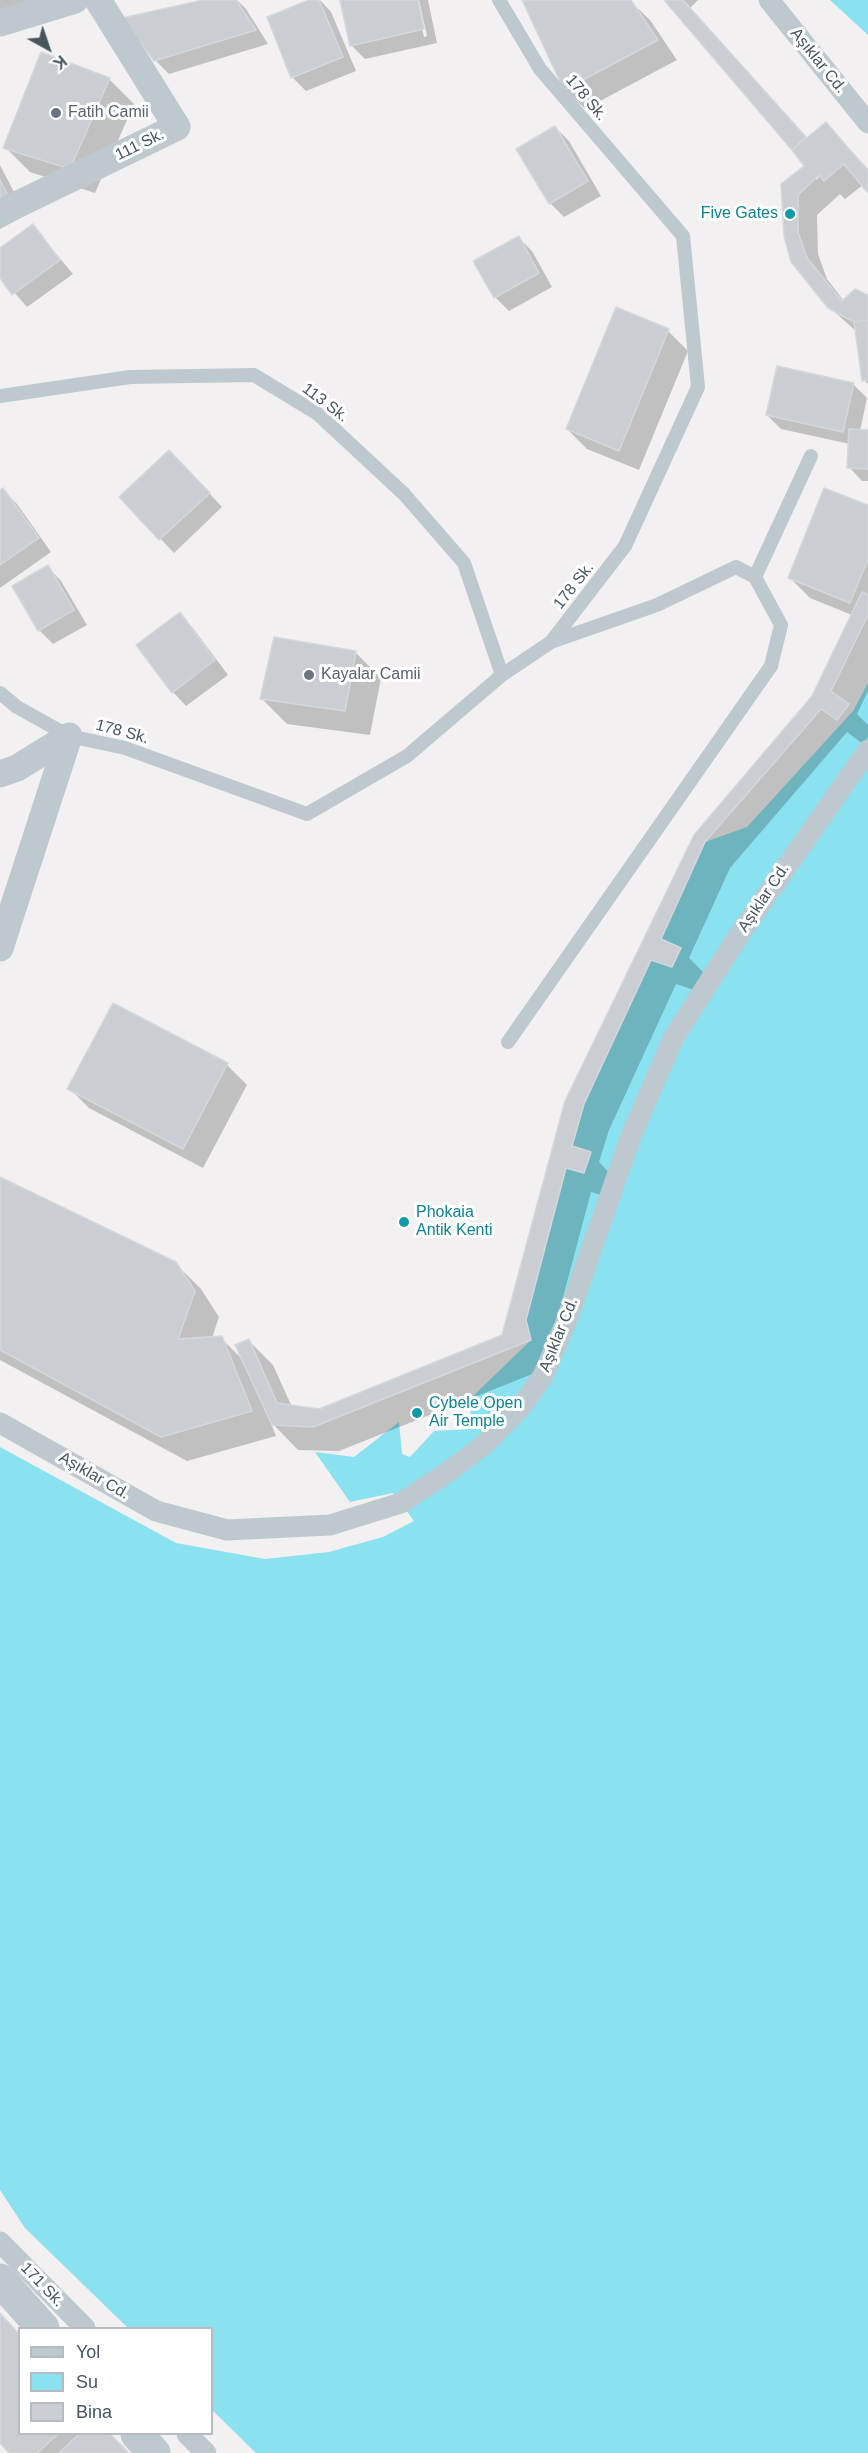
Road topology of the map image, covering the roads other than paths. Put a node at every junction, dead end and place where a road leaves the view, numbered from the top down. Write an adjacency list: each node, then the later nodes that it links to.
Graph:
1 (75, 0): 5 (street)
2 (98, 0): 7 (street, 111 Sk.)
3 (499, 0): 11 (lane, 178 Sk.)
4 (769, 0): 6 (street, Aşıklar Cd.)
5 (0, 23)
6 (868, 123)
7 (0, 213)
8 (0, 396): 12 (lane, 113 Sk.)
9 (811, 456): 10 (lane)
10 (755, 577): 11 (lane); 18 (lane)
11 (551, 642): 12 (lane, 178 Sk.)
12 (502, 675): 14 (lane, 178 Sk.)
13 (0, 693): 14 (lane, 178 Sk.)
14 (69, 736): 16 (street); 17 (street)
15 (868, 750): 19 (street, Aşıklar Cd.)
16 (0, 774)
17 (0, 948)
18 (508, 1042)
19 (0, 1423)
20 (0, 2242): 23 (street, 171 Sk.)
21 (0, 2280): 22 (street)
22 (42, 2327)
23 (84, 2327)
24 (139, 2435): 26 (street)
25 (189, 2435): 27 (street)
26 (154, 2453)
27 (206, 2453)

